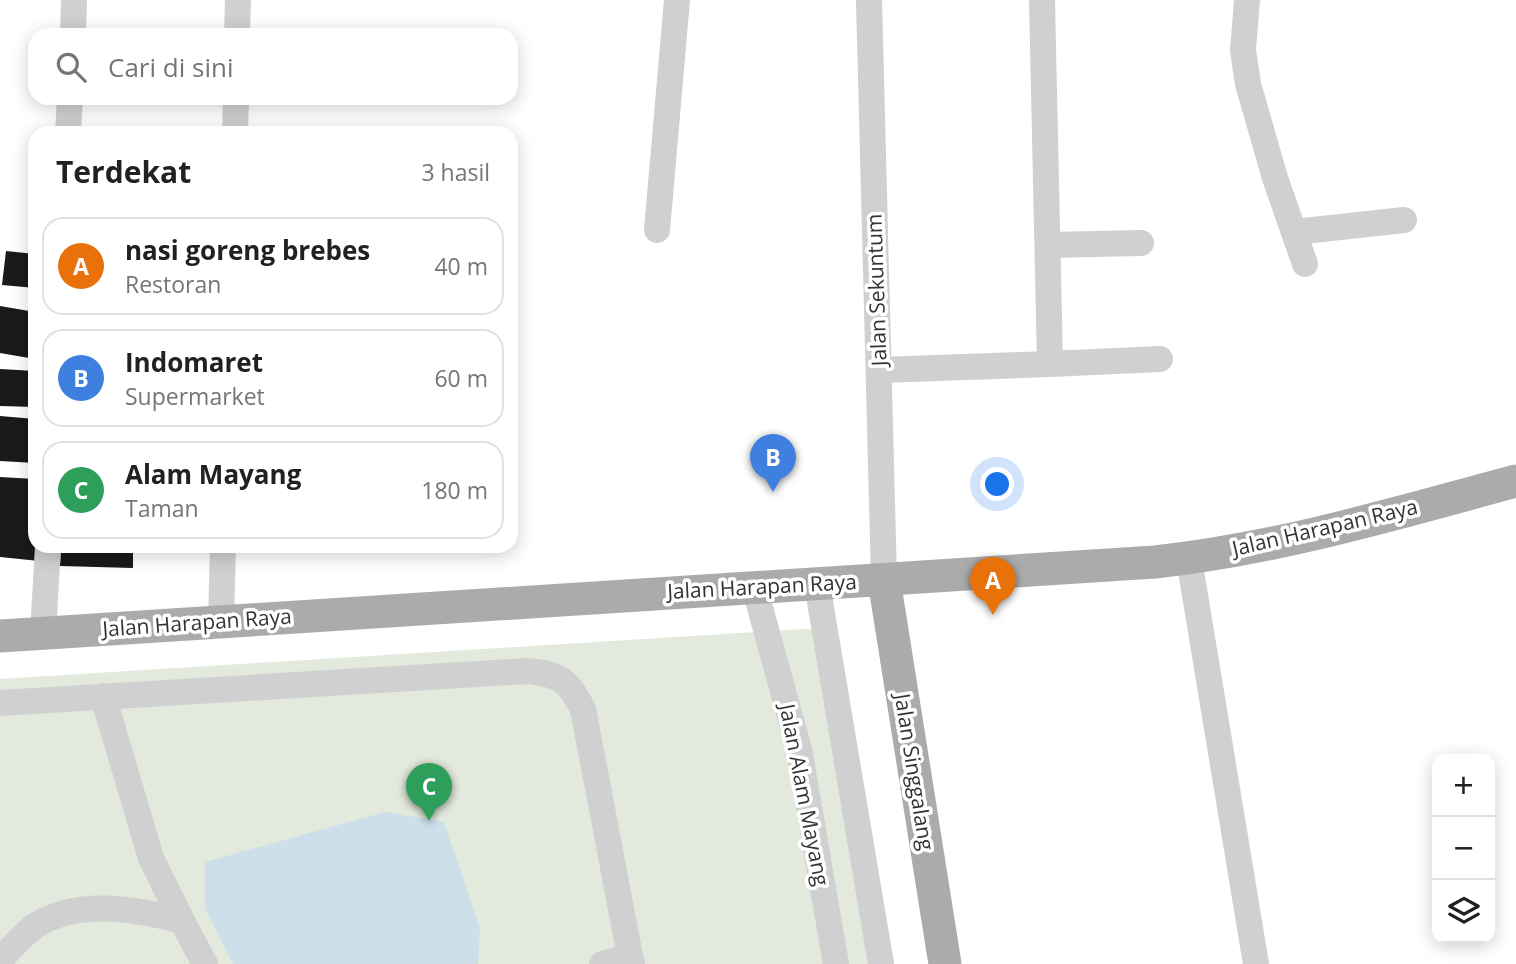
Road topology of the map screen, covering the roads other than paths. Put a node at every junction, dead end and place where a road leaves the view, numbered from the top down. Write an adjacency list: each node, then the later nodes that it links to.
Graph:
1 (75, 0): 7 (street)
2 (239, 0): 8 (street)
3 (677, 0): 14 (street)
4 (869, 0): 21 (street, Jalan Sekuntum)
5 (1042, 0): 17 (street)
6 (1247, 0): 15 (street)
7 (73, 28)
8 (237, 28)
9 (70, 105): 11 (street)
10 (236, 105): 12 (street)
11 (68, 126)
12 (235, 126)
13 (1404, 220): 15 (street)
14 (657, 230)
15 (1294, 232): 18 (street)
16 (1141, 243): 17 (street)
17 (1048, 245): 20 (street)
18 (1305, 264)
19 (1160, 359): 20 (street)
20 (1050, 364): 21 (street)
21 (880, 370): 26 (street, Jalan Sekuntum)
22 (1516, 481): 25 (main road, Jalan Harapan Raya)
23 (48, 553): 30 (street)
24 (223, 553): 29 (street)
25 (1189, 559): 26 (main road, Jalan Harapan Raya); 42 (street)
26 (884, 580): 27 (main road, Jalan Harapan Raya); 41 (main road, Jalan Singgalang)
27 (817, 584): 28 (main road, Jalan Harapan Raya); 40 (street)
28 (754, 586): 29 (main road, Jalan Harapan Raya); 39 (street, Jalan Alam Mayang)
29 (221, 622): 30 (main road, Jalan Harapan Raya)
30 (43, 633): 31 (main road, Jalan Harapan Raya)
31 (0, 636)
32 (103, 696): 33 (street); 34 (street); 36 (street)
33 (0, 703)
34 (182, 921): 35 (street); 37 (street)
35 (0, 960)
36 (631, 960): 38 (street)
37 (205, 964)
38 (603, 964)
39 (836, 964)
40 (881, 964)
41 (945, 964)
42 (1256, 964)

